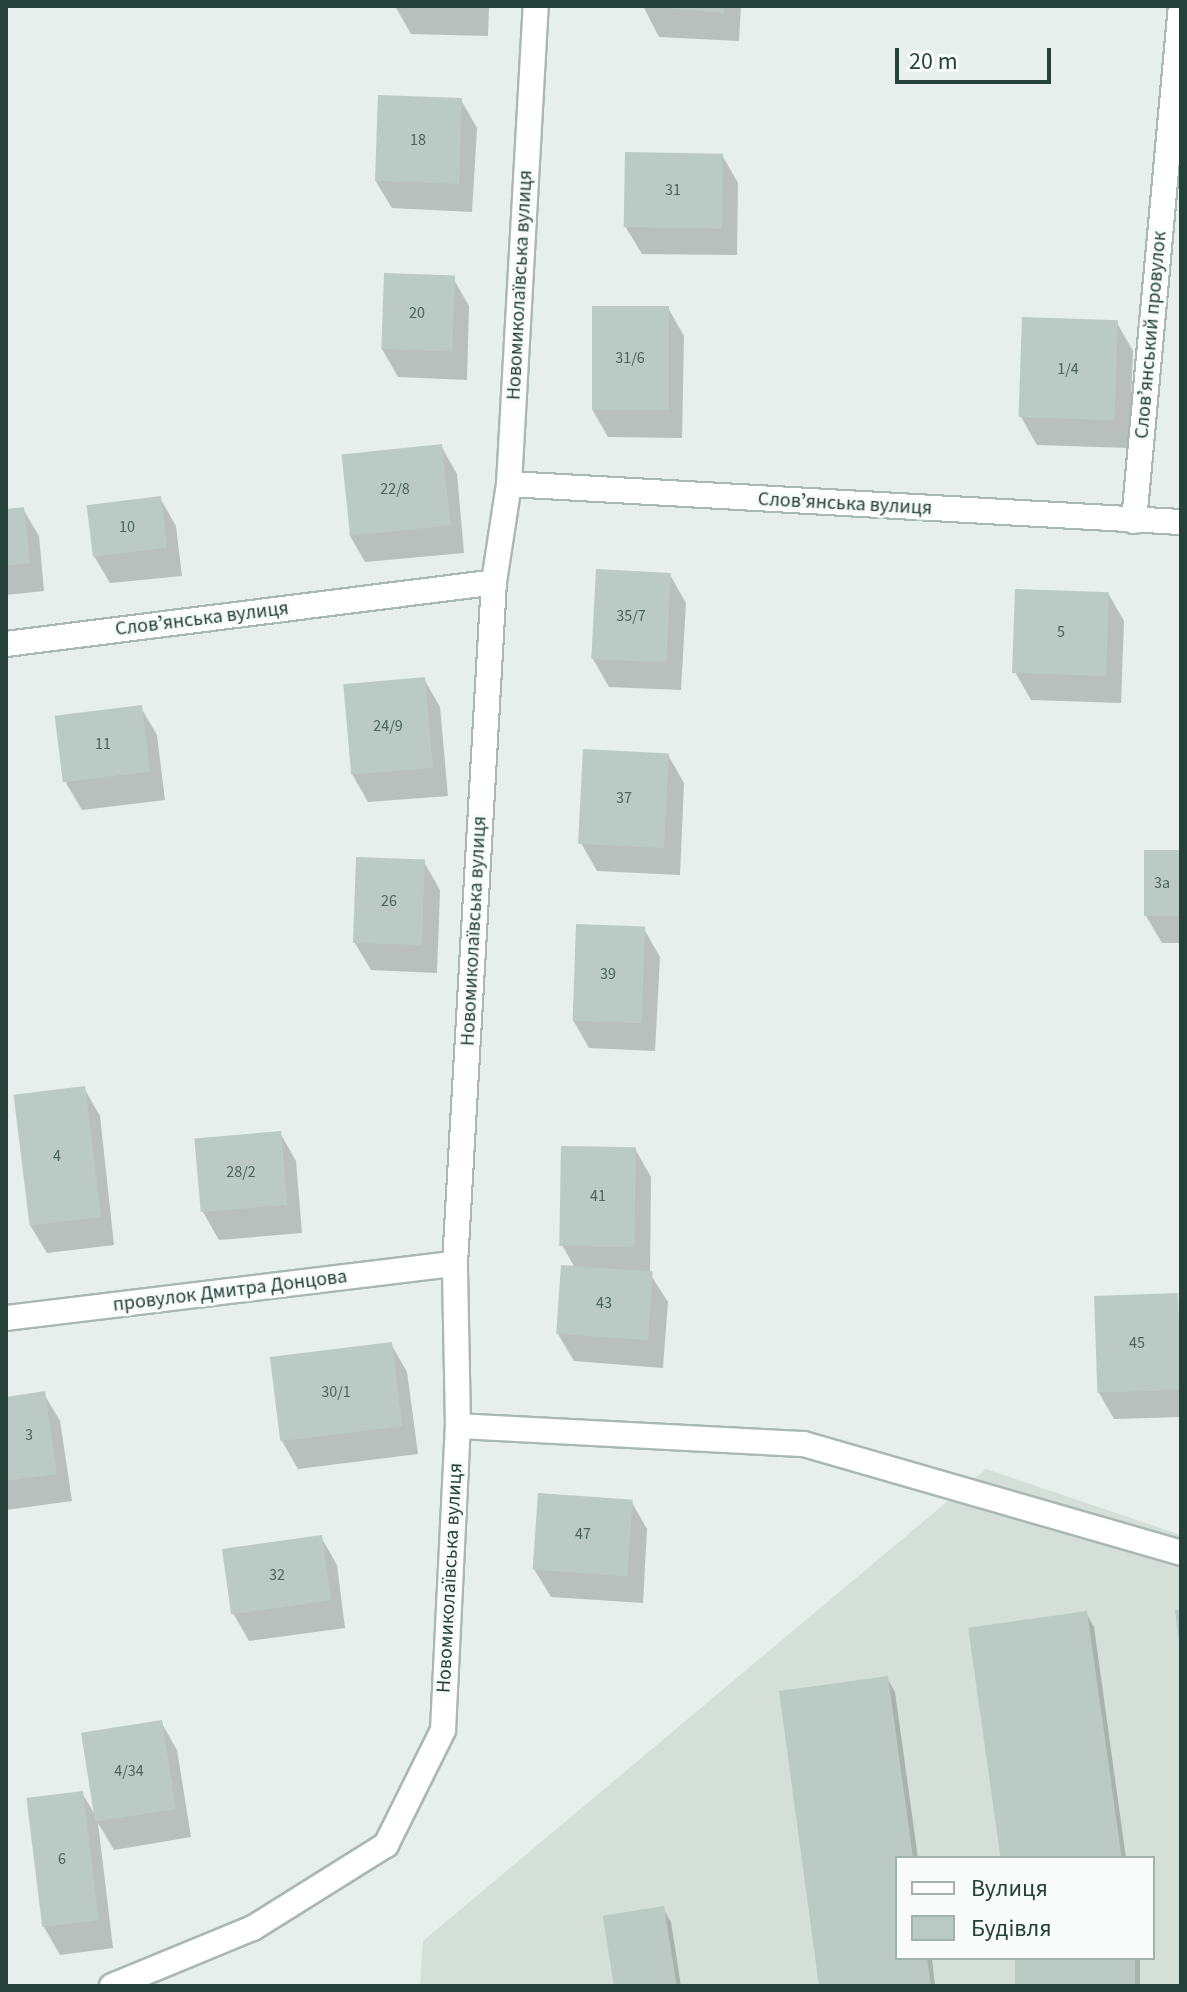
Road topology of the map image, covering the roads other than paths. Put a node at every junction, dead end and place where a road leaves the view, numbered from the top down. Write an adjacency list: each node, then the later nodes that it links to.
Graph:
1 (536, 6): 3 (street, Новомиколаївська вулиця)
2 (1181, 6): 4 (street, Словʼянський провулок)
3 (509, 484): 4 (street, Словʼянська вулиця); 6 (street, Новомиколаївська вулиця)
4 (1134, 521): 5 (street, Словʼянська вулиця)
5 (1181, 522)
6 (494, 582): 7 (street, Словʼянська вулиця); 8 (street, Новомиколаївська вулиця)
7 (6, 644)
8 (455, 1264): 9 (street, провулок Дмитра Донцова); 10 (street, Новомиколаївська вулиця)
9 (6, 1318)
10 (458, 1426): 11 (street); 12 (street, Новомиколаївська вулиця)
11 (1181, 1553)
12 (112, 1986)

